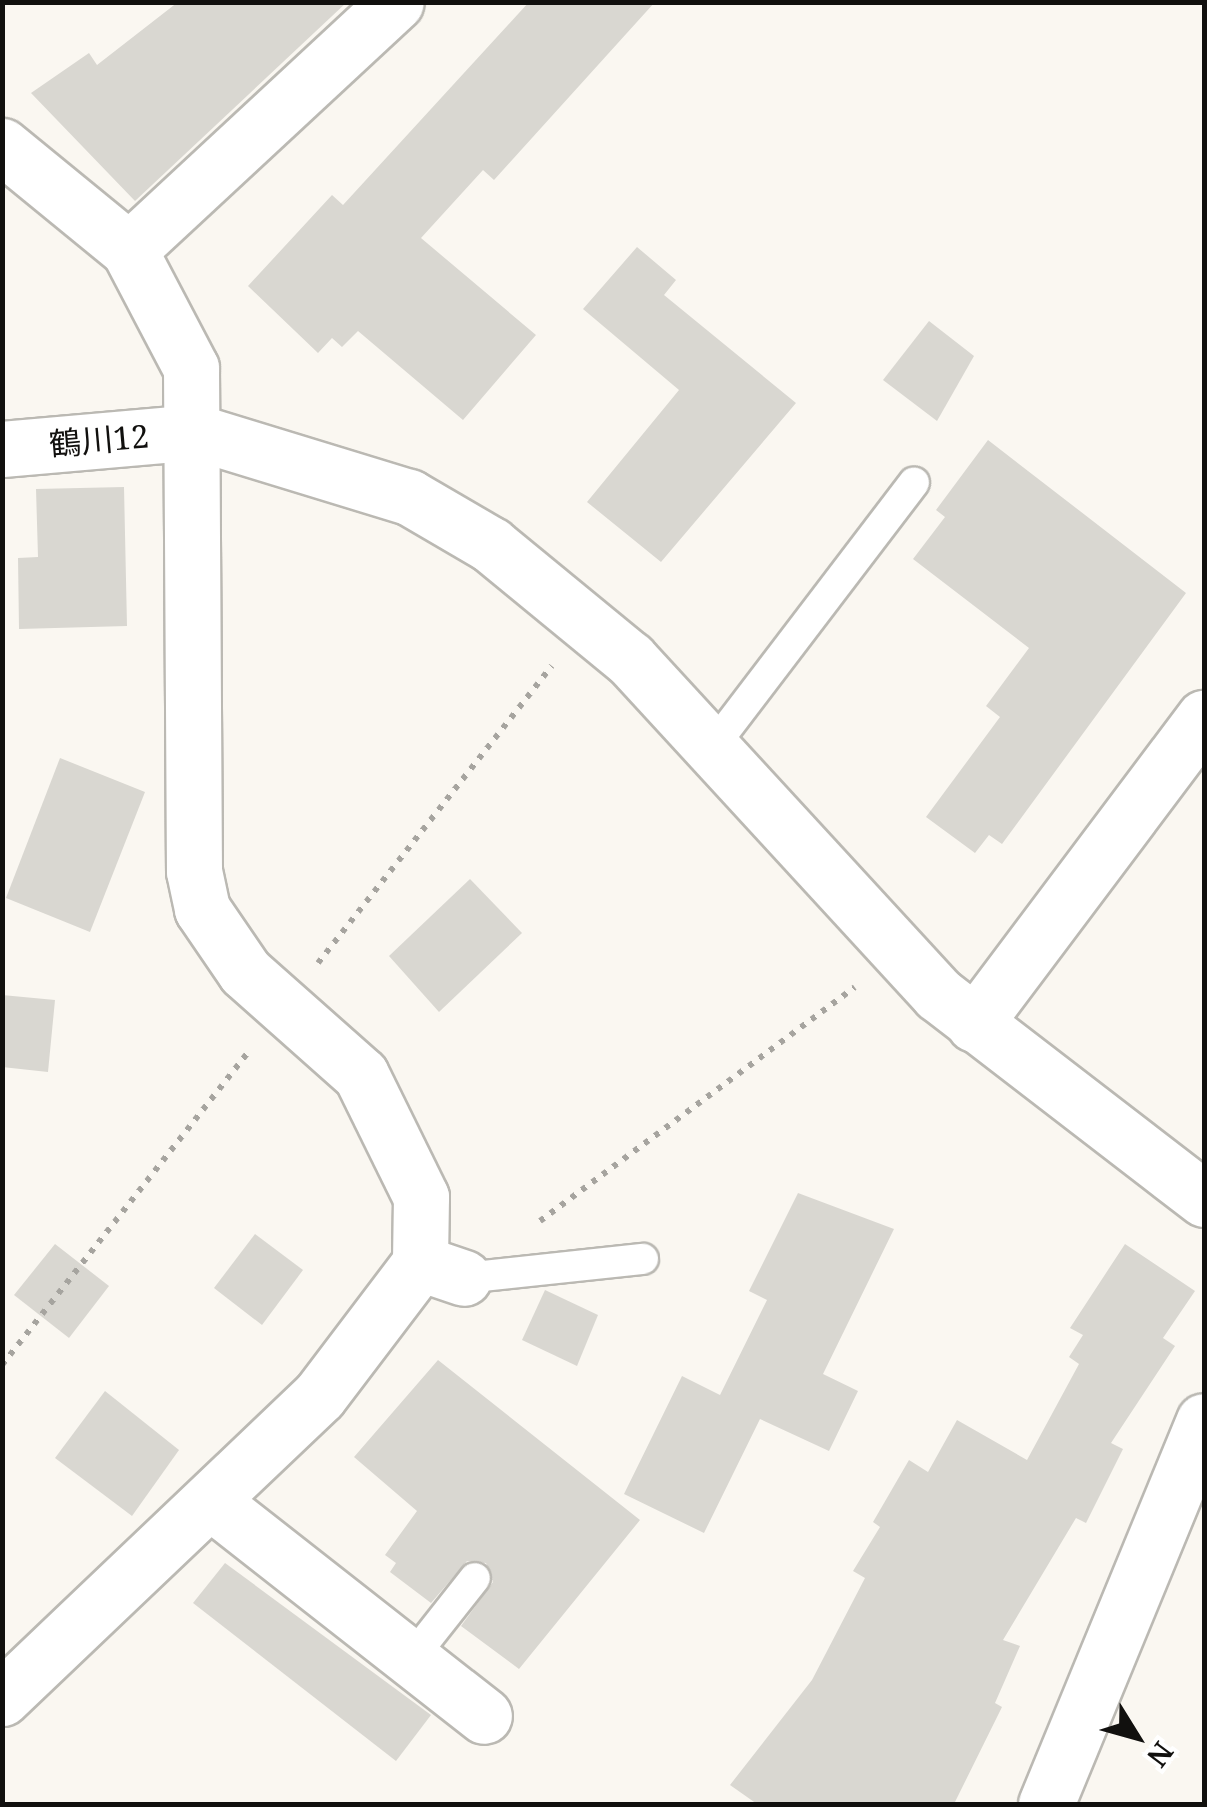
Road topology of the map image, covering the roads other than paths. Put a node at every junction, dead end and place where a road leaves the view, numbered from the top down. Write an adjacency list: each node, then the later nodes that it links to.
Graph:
1 (396, 2): 3 (street)
2 (2, 146): 3 (street)
3 (128, 250): 4 (street)
4 (196, 432): 5 (street, 鶴川12); 8 (street); 12 (street)
5 (2, 449)
6 (914, 482): 8 (lane)
7 (1204, 718): 9 (street)
8 (711, 749): 9 (street)
9 (974, 1024): 10 (street)
10 (1204, 1199)
11 (644, 1259): 12 (lane)
12 (442, 1270): 14 (street)
13 (1204, 1420): 19 (street)
14 (210, 1501): 16 (street); 17 (street)
15 (475, 1578): 16 (lane)
16 (411, 1659): 18 (street)
17 (2, 1698)
18 (484, 1716)
19 (1046, 1804)

